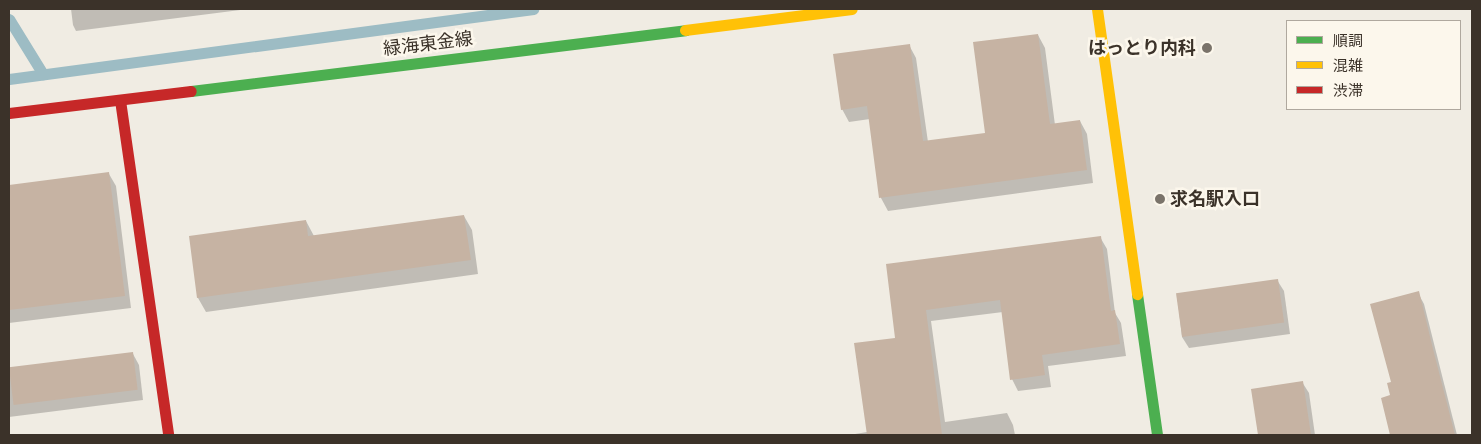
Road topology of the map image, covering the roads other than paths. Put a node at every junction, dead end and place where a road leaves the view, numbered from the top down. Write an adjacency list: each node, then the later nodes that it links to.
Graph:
1 (852, 9): 3 (main road, 緑海東金線)
2 (1097, 9): 6 (main road)
3 (120, 100): 4 (main road, 緑海東金線); 5 (main road)
4 (9, 113)
5 (168, 435)
6 (1157, 435)

